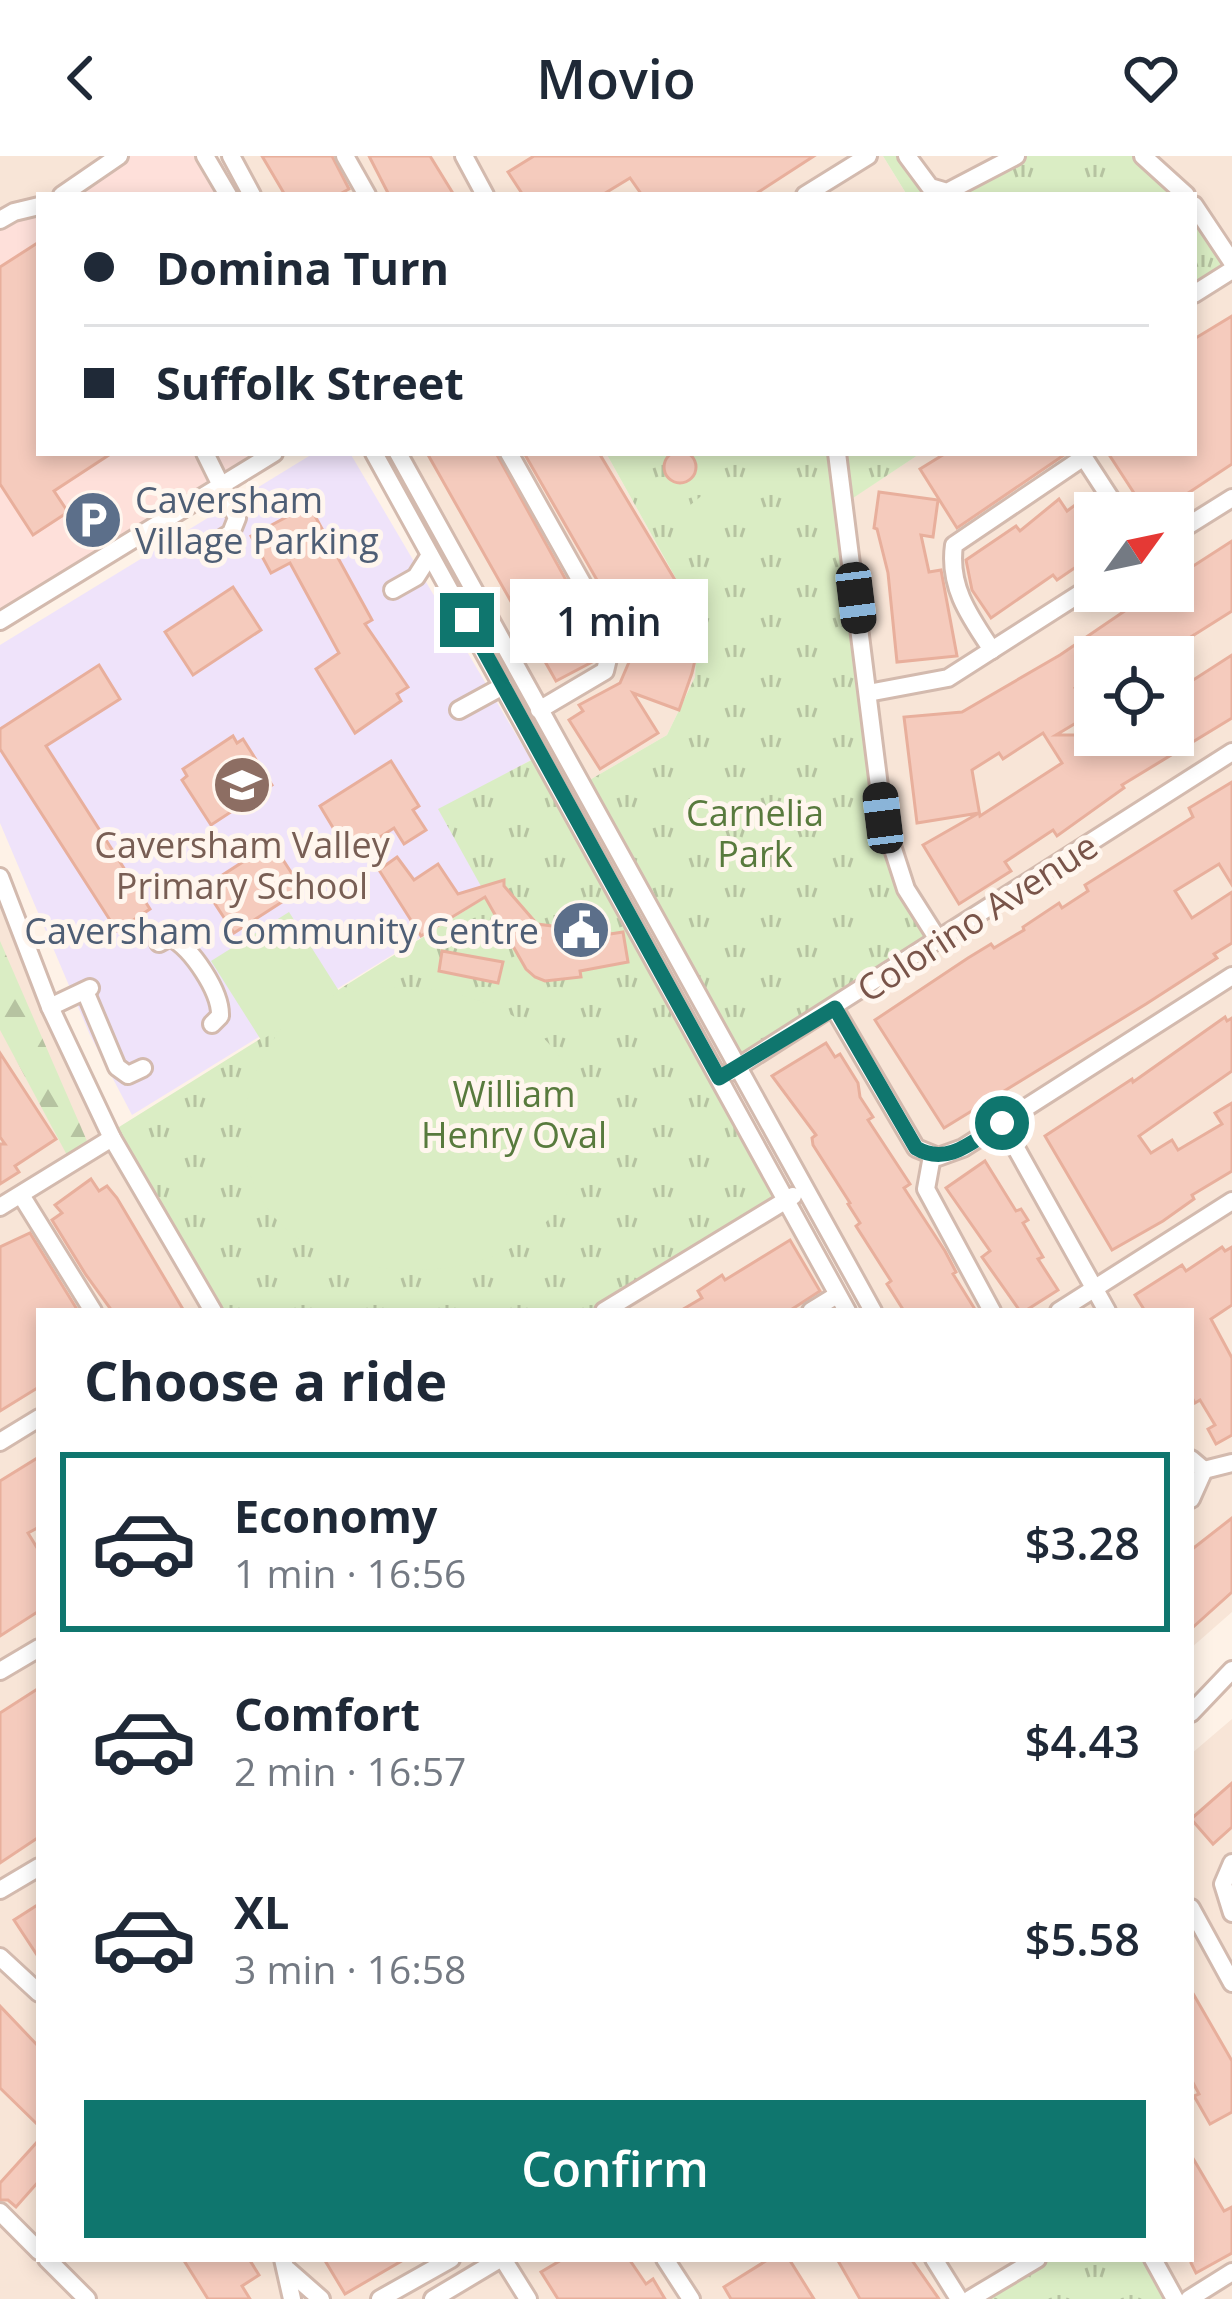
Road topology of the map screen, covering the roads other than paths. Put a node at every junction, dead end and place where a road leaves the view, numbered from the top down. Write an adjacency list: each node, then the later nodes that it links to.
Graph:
1 (119, 156): 11 (street)
2 (205, 156): 12 (street)
3 (231, 156): 13 (street)
4 (345, 156): 14 (street)
5 (486, 156): 10 (street)
6 (868, 156): 16 (street)
7 (907, 156): 8 (street)
8 (1016, 156)
9 (1143, 156): 17 (street)
10 (467, 161): 15 (street)
11 (66, 192)
12 (226, 192)
13 (250, 192)
14 (365, 192)
15 (483, 192)
16 (810, 192)
17 (1183, 192)
18 (36, 207): 20 (street)
19 (1197, 211): 21 (street)
20 (0, 220)
21 (1232, 266): 22 (street)
22 (1197, 292)
23 (207, 456): 31 (street)
24 (269, 456): 31 (street)
25 (376, 456): 36 (street)
26 (400, 456): 44 (street)
27 (511, 456): 44 (street)
28 (837, 456): 42 (street)
29 (1082, 456): 40 (street)
30 (1084, 456): 32 (street)
31 (223, 483): 35 (street); 39 (street)
32 (1107, 492)
33 (1232, 498): 34 (street)
34 (1194, 522)
35 (212, 544)
36 (430, 555): 37 (street); 41 (street)
37 (393, 590)
38 (1074, 597): 40 (street)
39 (0, 621)
40 (992, 650): 42 (street)
41 (503, 686): 43 (street); 57 (street)
42 (868, 693): 47 (street)
43 (459, 710)
44 (539, 710): 55 (street)
45 (1232, 752): 47 (street, Colorino Avenue)
46 (0, 878): 52 (street)
47 (939, 941): 53 (street, Colorino Avenue)
48 (159, 943): 49 (street)
49 (201, 973): 51 (street); 54 (street)
50 (1232, 976): 58 (street)
51 (185, 984)
52 (50, 1007): 56 (street); 59 (street)
53 (835, 1008): 55 (street, Colorino Avenue); 60 (street)
54 (212, 1024)
55 (737, 1067): 57 (street, Colorino Avenue); 61 (street)
56 (143, 1068)
57 (719, 1078): 63 (street)
58 (1002, 1123): 60 (street); 66 (street)
59 (112, 1138): 62 (street); 69 (street)
60 (932, 1156): 72 (street)
61 (805, 1190): 63 (street); 71 (street)
62 (21, 1195): 65 (street); 68 (street)
63 (787, 1200): 67 (street); 70 (street)
64 (1232, 1201): 66 (street)
65 (0, 1208)
66 (1095, 1289): 73 (street); 74 (street)
67 (842, 1303)
68 (92, 1308)
69 (211, 1308)
70 (611, 1308)
71 (871, 1308)
72 (990, 1308)
73 (1064, 1308)
74 (1105, 1308)
75 (36, 1420): 76 (street)
76 (0, 1442)
77 (1232, 1463): 78 (street)
78 (1198, 1464)
79 (36, 1650): 81 (street)
80 (1232, 1670): 82 (street)
81 (0, 1671)
82 (1194, 1710)
83 (1232, 1862): 87 (street)
84 (36, 1869): 85 (street)
85 (0, 1890)
86 (1194, 1913): 89 (street)
87 (1232, 1913)
88 (0, 1957): 90 (street)
89 (1232, 1983)
90 (36, 1990)
91 (0, 2212): 92 (street)
92 (36, 2248)
93 (50, 2262): 103 (street)
94 (446, 2262): 106 (street)
95 (497, 2262): 107 (street)
96 (504, 2262): 108 (street)
97 (667, 2262): 109 (street)
98 (936, 2262): 110 (street)
99 (1032, 2262): 111 (street)
100 (1155, 2262): 112 (street)
101 (286, 2265): 104 (street); 105 (street)
102 (1232, 2272): 113 (street)
103 (87, 2299)
104 (292, 2299)
105 (321, 2299)
106 (380, 2299)
107 (433, 2299)
108 (529, 2299)
109 (691, 2299)
110 (959, 2299)
111 (970, 2299)
112 (1175, 2299)
113 (1189, 2299)

